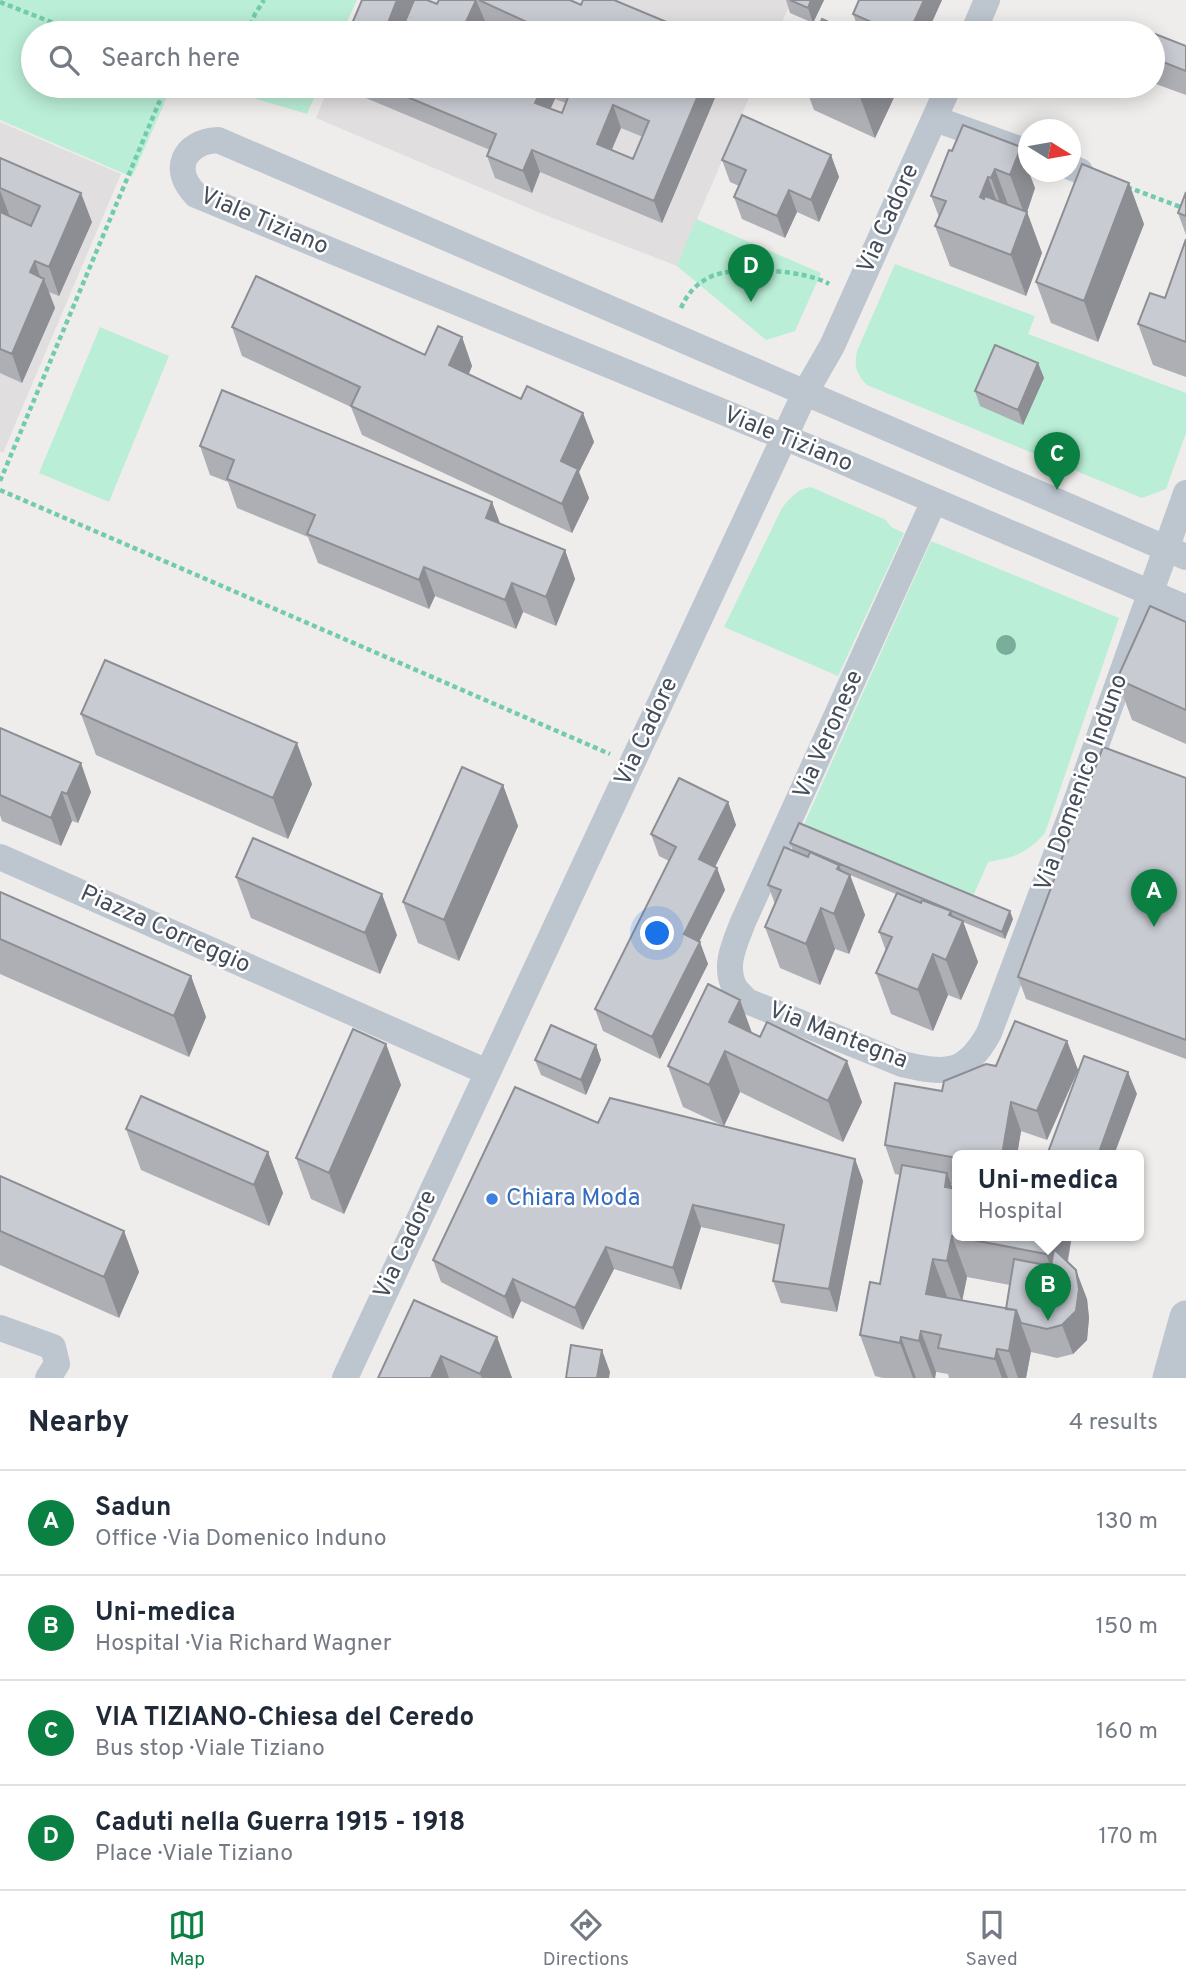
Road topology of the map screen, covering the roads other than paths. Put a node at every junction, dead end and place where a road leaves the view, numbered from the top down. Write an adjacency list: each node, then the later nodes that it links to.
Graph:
1 (987, 0): 2 (street)
2 (978, 21)
3 (944, 98): 4 (street, Via Cadore)
4 (934, 119): 5 (street); 6 (street, Via Cadore)
5 (1018, 148)
6 (805, 393): 7 (street, Via Cadore); 7 (street, Viale Tiziano); 10 (street, Viale Tiziano)
7 (785, 438): 9 (street, Viale Tiziano); 16 (street, Via Cadore)
8 (1186, 493): 10 (street, Via Domenico Induno)
9 (934, 501): 11 (street, Viale Tiziano); 14 (street, Via Veronese)
10 (1176, 553): 11 (street, Via Domenico Induno)
11 (1150, 592): 12 (street, Viale Tiziano); 15 (street, Via Domenico Induno)
12 (1186, 608)
13 (0, 857): 16 (street, Piazza Correggio)
14 (730, 970): 15 (street, Via Mantegna)
15 (965, 1065)
16 (487, 1072): 20 (street, Via Cadore)
17 (1186, 1317): 21 (street)
18 (0, 1328): 19 (street)
19 (48, 1378)
20 (345, 1378)
21 (1169, 1378)

